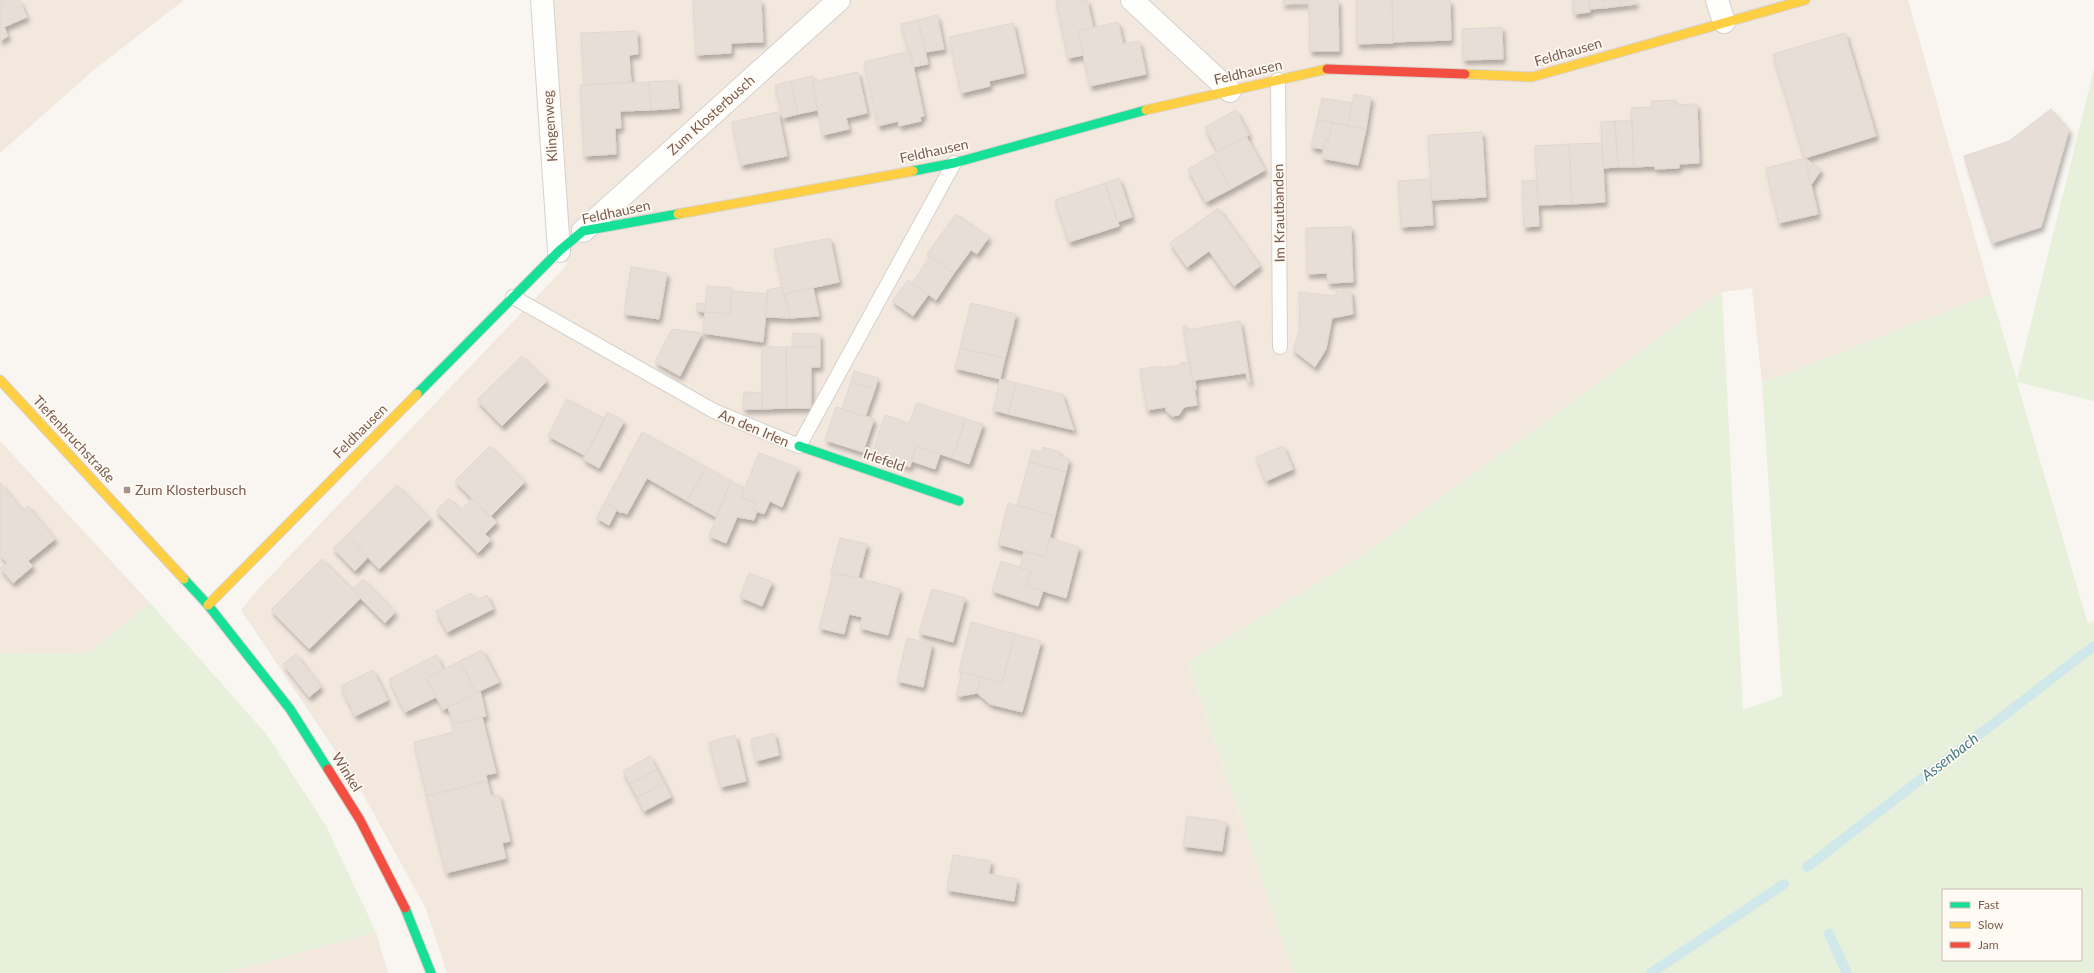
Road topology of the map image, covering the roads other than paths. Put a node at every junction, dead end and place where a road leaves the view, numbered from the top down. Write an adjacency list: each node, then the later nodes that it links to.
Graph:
1 (542, 0): 11 (street, Klingenweg)
2 (839, 0): 10 (street, Zum Klosterbusch)
3 (1132, 0): 8 (street)
4 (1717, 0): 6 (street)
5 (1805, 0): 6 (street, Feldhausen)
6 (1724, 22): 7 (street, Feldhausen)
7 (1278, 80): 8 (street, Feldhausen); 13 (lane, Im Krautbanden)
8 (1230, 91): 9 (street, Feldhausen)
9 (954, 163): 10 (street, Feldhausen); 15 (lane, An den Irlen)
10 (583, 231): 11 (street, Feldhausen)
11 (558, 251): 12 (street, Feldhausen)
12 (513, 297): 15 (lane, An den Irlen); 17 (street, Feldhausen)
13 (1280, 347)
14 (0, 380): 17 (street, Tiefenbruchstraße)
15 (799, 446): 16 (street, Irlefeld)
16 (959, 501)
17 (208, 605): 18 (street, Winkel)
18 (431, 973)

